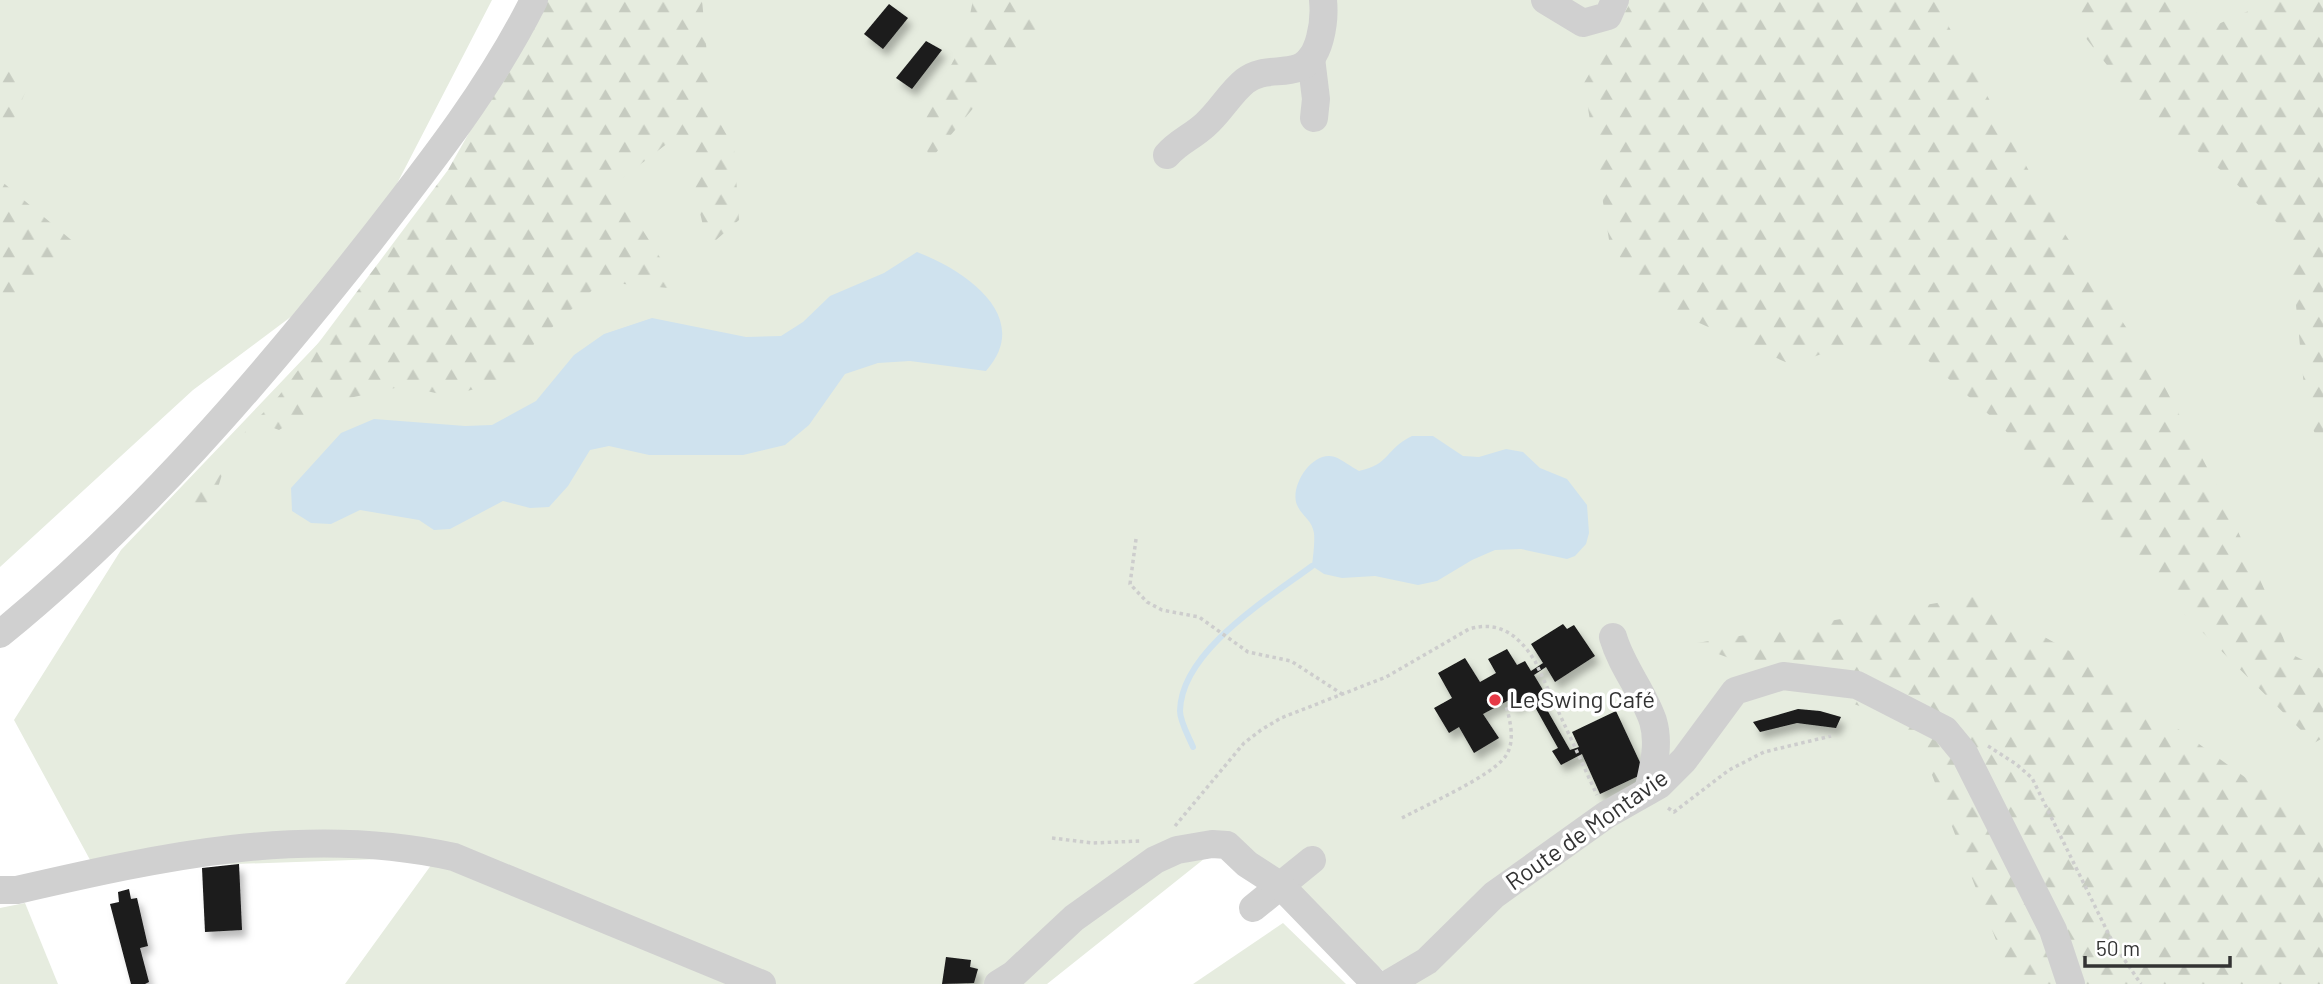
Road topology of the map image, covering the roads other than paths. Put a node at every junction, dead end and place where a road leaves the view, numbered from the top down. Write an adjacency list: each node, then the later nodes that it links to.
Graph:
1 (534, 0): 8 (street)
2 (1323, 0): 5 (street)
3 (1545, 0): 4 (street)
4 (1615, 0)
5 (1311, 58): 6 (street); 7 (street)
6 (1314, 118)
7 (1167, 156)
8 (0, 634)
9 (1613, 637): 10 (street)
10 (1648, 791): 18 (street, Route de Montavie); 19 (street, Route de Montavie)
11 (1312, 860): 12 (street)
12 (1281, 886): 14 (street); 16 (street); 17 (street)
13 (0, 890): 15 (street)
14 (1253, 908)
15 (762, 984)
16 (998, 984)
17 (1376, 984)
18 (1388, 984)
19 (2071, 984)

